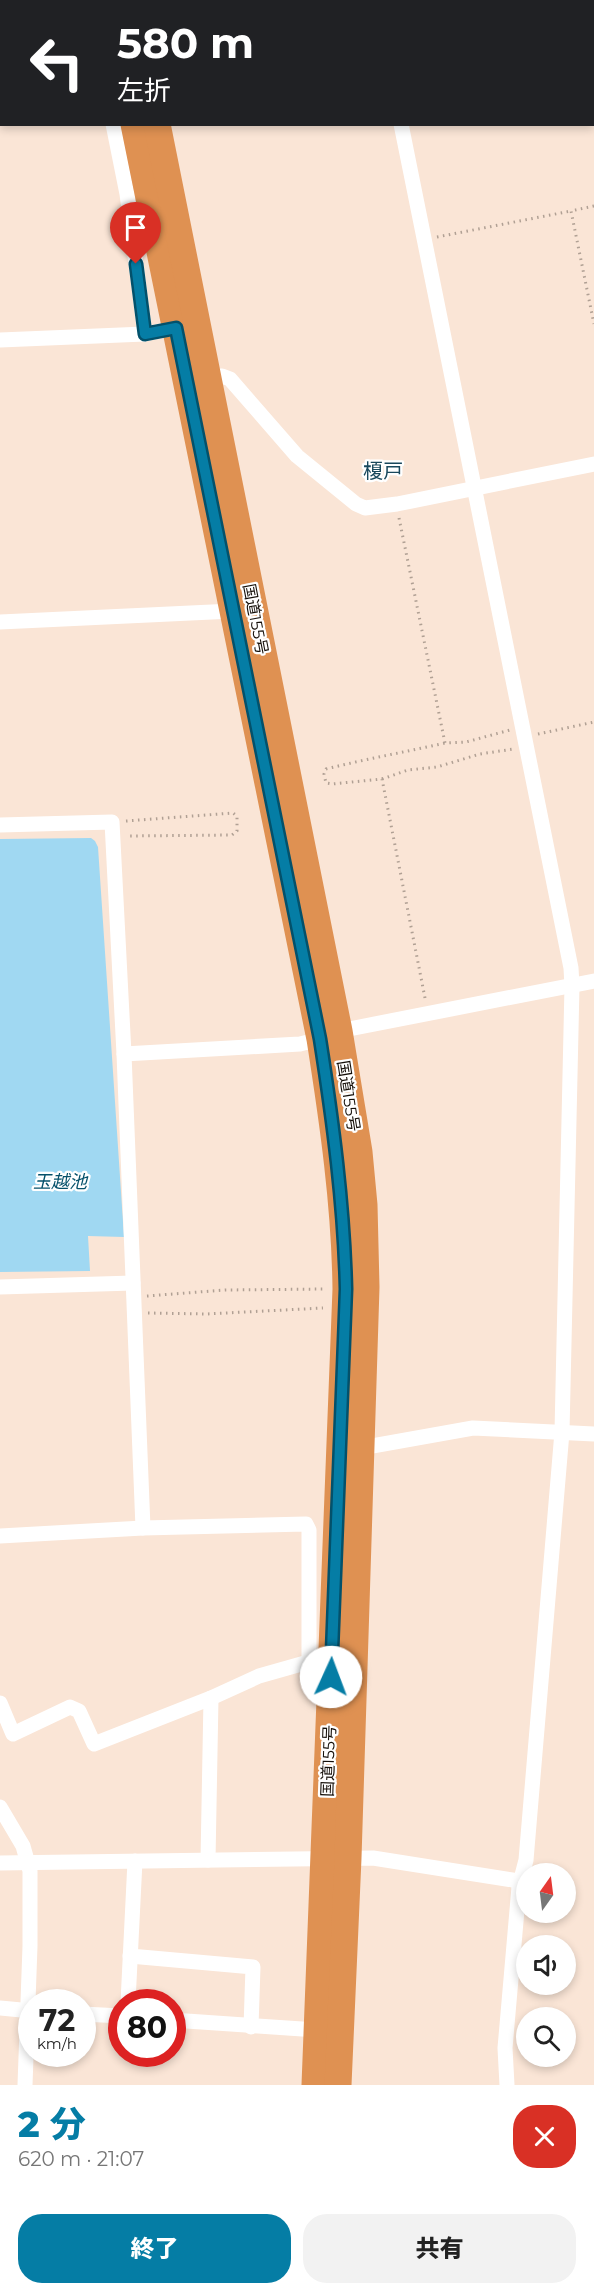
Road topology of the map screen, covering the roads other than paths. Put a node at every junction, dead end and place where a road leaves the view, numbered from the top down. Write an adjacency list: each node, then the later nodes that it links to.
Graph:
1 (113, 126): 6 (street)
2 (135, 126): 5 (highway, 国道155号)
3 (157, 126): 8 (highway, 国道155号)
4 (401, 126): 10 (street)
5 (176, 328): 6 (street); 11 (highway, 国道155号)
6 (145, 334): 7 (street)
7 (0, 340)
8 (208, 378): 10 (street); 16 (highway, 国道155号)
9 (594, 464): 10 (street)
10 (474, 487): 15 (street)
11 (233, 611): 12 (street); 16 (highway, 国道155号)
12 (0, 622)
13 (0, 825): 17 (street)
14 (594, 981): 15 (street)
15 (572, 986): 16 (street); 20 (street)
16 (330, 1035): 17 (street); 22 (highway, 国道155号); 25 (highway, 国道155号)
17 (124, 1054): 19 (street)
18 (0, 1287): 19 (street)
19 (133, 1290): 23 (street)
20 (562, 1432): 21 (street); 22 (street); 34 (street)
21 (594, 1434)
22 (362, 1448): 29 (highway, 国道155号)
23 (143, 1528): 24 (street); 25 (street)
24 (0, 1536)
25 (321, 1658): 26 (street); 29 (highway, 国道155号)
26 (212, 1698): 27 (street); 30 (street)
27 (0, 1703)
28 (0, 1807): 32 (street)
29 (336, 1858): 30 (street); 35 (street); 44 (highway, 国道155号); 48 (highway, 国道155号)
30 (208, 1860): 31 (street)
31 (135, 1861): 32 (street); 37 (street)
32 (29, 1862): 33 (street); 38 (street)
33 (0, 1863)
34 (525, 1863)
35 (516, 1881)
36 (516, 1922): 49 (street)
37 (130, 1956): 39 (street); 43 (street)
38 (29, 1989)
39 (129, 1989)
40 (0, 2008): 41 (street)
41 (18, 2010)
42 (186, 2021): 43 (street)
43 (251, 2027): 44 (street)
44 (317, 2030): 47 (highway, 国道155号)
45 (26, 2067): 46 (street)
46 (25, 2085)
47 (315, 2085)
48 (338, 2085)
49 (507, 2085)

